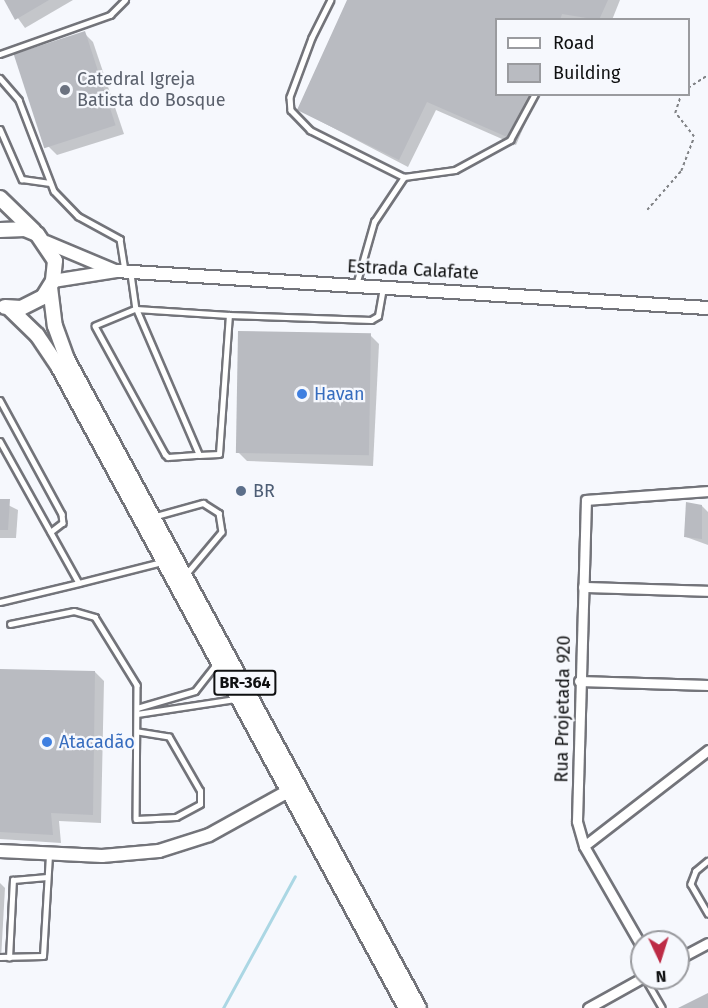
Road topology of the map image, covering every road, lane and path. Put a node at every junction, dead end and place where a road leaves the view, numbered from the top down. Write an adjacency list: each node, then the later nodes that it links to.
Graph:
1 (125, 0): 3 (lane)
2 (331, 0): 10 (lane)
3 (0, 54)
4 (708, 75): 6 (path)
5 (0, 78): 11 (lane)
6 (690, 87)
7 (534, 96): 10 (lane)
8 (680, 96): 13 (path)
9 (0, 129): 11 (lane)
10 (404, 177): 18 (lane)
11 (50, 183): 16 (lane)
12 (0, 198): 15 (main road)
13 (647, 210)
14 (0, 230): 15 (main road)
15 (42, 238): 16 (street, Estrada Calafate); 17 (main road, BR-364)
16 (124, 272): 17 (street, Estrada Calafate); 18 (street, Estrada Calafate); 22 (lane)
17 (52, 284): 20 (main road, BR-364); 24 (main road, BR-364)
18 (357, 285): 19 (street, Estrada Calafate)
19 (383, 287): 21 (street, Estrada Calafate); 23 (lane)
20 (4, 307): 24 (main road, BR-364)
21 (708, 308)
22 (136, 309): 23 (lane); 27 (lane); 27 (lane)
23 (230, 315): 27 (lane)
24 (63, 364): 29 (main road, BR-364); 31 (main road, BR-364)
25 (0, 400): 30 (lane)
26 (0, 441): 30 (lane)
27 (199, 455)
28 (708, 491): 34 (street, Rua Projetada 920)
29 (155, 517): 32 (main road, BR-364); 32 (lane)
30 (51, 532): 33 (lane)
31 (162, 562): 33 (lane); 38 (main road, BR-364)
32 (186, 575): 61 (main road, BR-364)
33 (79, 583): 36 (lane)
34 (583, 587): 35 (street); 39 (street, Rua Projetada 920)
35 (708, 591)
36 (0, 602)
37 (10, 624): 42 (lane)
38 (216, 664): 41 (main road, BR-364); 42 (lane)
39 (579, 681): 40 (street); 47 (street, Rua Projetada 920)
40 (708, 685)
41 (235, 699): 43 (lane); 46 (main road, BR-364)
42 (137, 708): 43 (lane)
43 (137, 714): 44 (lane)
44 (138, 732): 44 (lane)
45 (708, 750): 47 (street)
46 (287, 792): 49 (street); 60 (main road, BR-364)
47 (584, 846): 53 (street, Rua Projetada 920)
48 (0, 852): 49 (street)
49 (49, 854): 51 (lane)
50 (708, 861): 52 (lane)
51 (47, 878): 57 (lane); 57 (lane)
52 (708, 914)
53 (632, 930)
54 (708, 943): 55 (street)
55 (690, 953)
56 (0, 957): 57 (lane)
57 (9, 958)
58 (630, 986): 62 (street)
59 (651, 990): 63 (lane)
60 (406, 1008)
61 (419, 1008)
62 (588, 1008)
63 (662, 1008)

